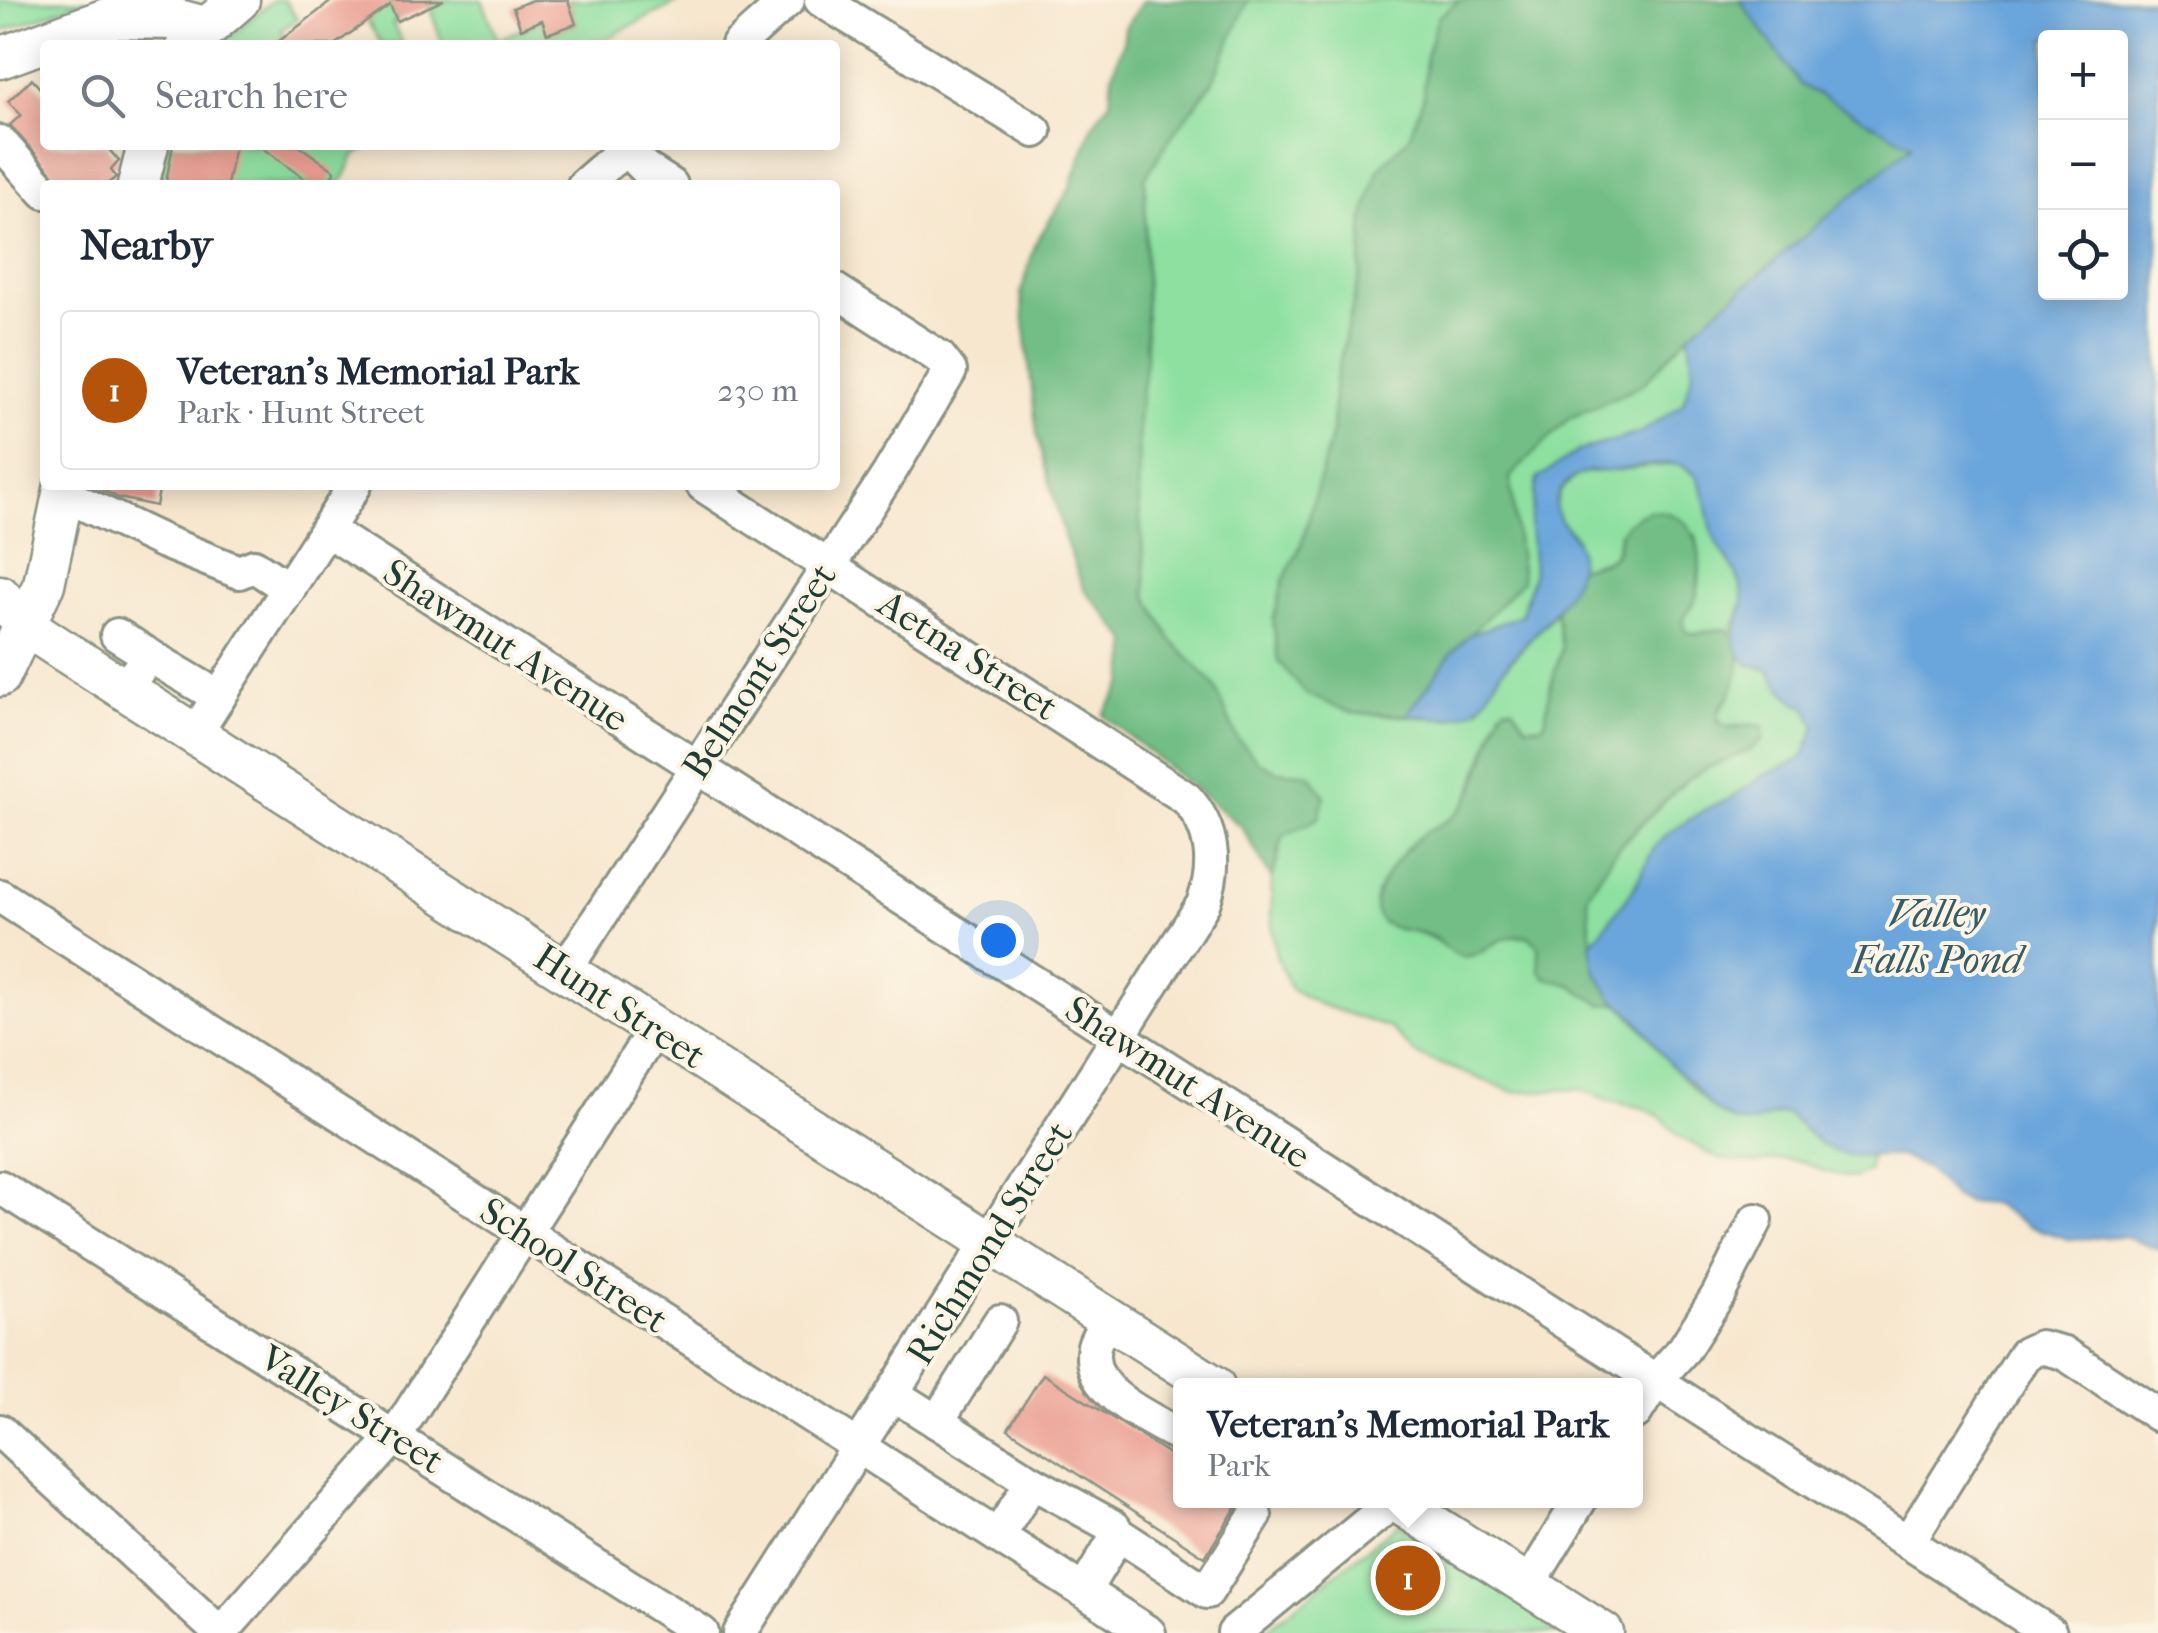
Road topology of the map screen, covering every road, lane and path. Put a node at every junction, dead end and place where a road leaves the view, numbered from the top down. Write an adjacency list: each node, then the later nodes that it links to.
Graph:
1 (238, 0): 5 (main road)
2 (788, 0): 7 (street)
3 (821, 0): 10 (street)
4 (124, 9): 5 (main road); 6 (main road)
5 (196, 36)
6 (46, 40)
7 (744, 40)
8 (40, 42): 9 (main road)
9 (0, 58)
10 (1036, 131)
11 (0, 142): 18 (street)
12 (147, 150): 15 (main road)
13 (625, 150): 16 (street)
14 (630, 150): 17 (street)
15 (139, 180)
16 (590, 180)
17 (664, 180)
18 (40, 186)
19 (840, 293): 24 (street, Belmont Street)
20 (64, 490): 25 (street); 27 (main road)
21 (352, 490): 23 (street)
22 (711, 490): 24 (street, Aetna Street)
23 (327, 530): 25 (street); 34 (street, Shawmut Avenue)
24 (828, 564): 34 (street, Belmont Street); 35 (street, Aetna Street)
25 (289, 589): 32 (street)
26 (0, 596): 27 (main road, Hunt Street)
27 (26, 626): 30 (main road); 31 (main road, Hunt Street)
28 (117, 635): 29 (street)
29 (150, 656): 31 (street); 32 (street)
30 (0, 676)
31 (123, 689): 33 (main road, Hunt Street)
32 (218, 697): 33 (street)
33 (195, 734): 37 (main road, Hunt Street)
34 (696, 768): 37 (street, Belmont Street); 39 (street, Shawmut Avenue)
35 (1210, 844): 39 (street, Richmond Street)
36 (0, 896): 42 (street, School Street)
37 (564, 970): 38 (main road, Hunt Street)
38 (656, 1027): 42 (street); 43 (main road, Hunt Street)
39 (1119, 1038): 43 (street, Richmond Street); 47 (street, Shawmut Avenue)
40 (0, 1187): 54 (street, Valley Street)
41 (1756, 1220): 47 (street)
42 (526, 1234): 54 (street); 55 (street, School Street)
43 (990, 1242): 44 (main road, Hunt Street); 48 (street, Richmond Street)
44 (1110, 1318): 46 (main road, Hunt Street); 53 (street)
45 (1000, 1321): 51 (street)
46 (1202, 1378)
47 (1656, 1380): 49 (street); 63 (street, Shawmut Avenue)
48 (893, 1394): 51 (street); 55 (street, Richmond Street)
49 (1643, 1401)
50 (2158, 1414): 63 (street)
51 (937, 1422): 56 (street)
52 (0, 1432): 66 (street)
53 (1173, 1432)
54 (394, 1436): 66 (street); 67 (street, Valley Street)
55 (859, 1448): 62 (street, School Street); 68 (street, Richmond Street)
56 (1032, 1482): 61 (street); 62 (street)
57 (1384, 1508): 70 (street)
58 (1406, 1508): 64 (main road)
59 (1575, 1508): 64 (street)
60 (1255, 1516): 61 (street)
61 (1118, 1534): 65 (street)
62 (998, 1536): 65 (street, School Street)
63 (1908, 1542): 72 (street, Shawmut Avenue)
64 (1528, 1586): 71 (main road)
65 (1084, 1591): 69 (street, School Street)
66 (221, 1633)
67 (702, 1633)
68 (740, 1633)
69 (1148, 1633)
70 (1234, 1633)
71 (1603, 1633)
72 (2050, 1633)

